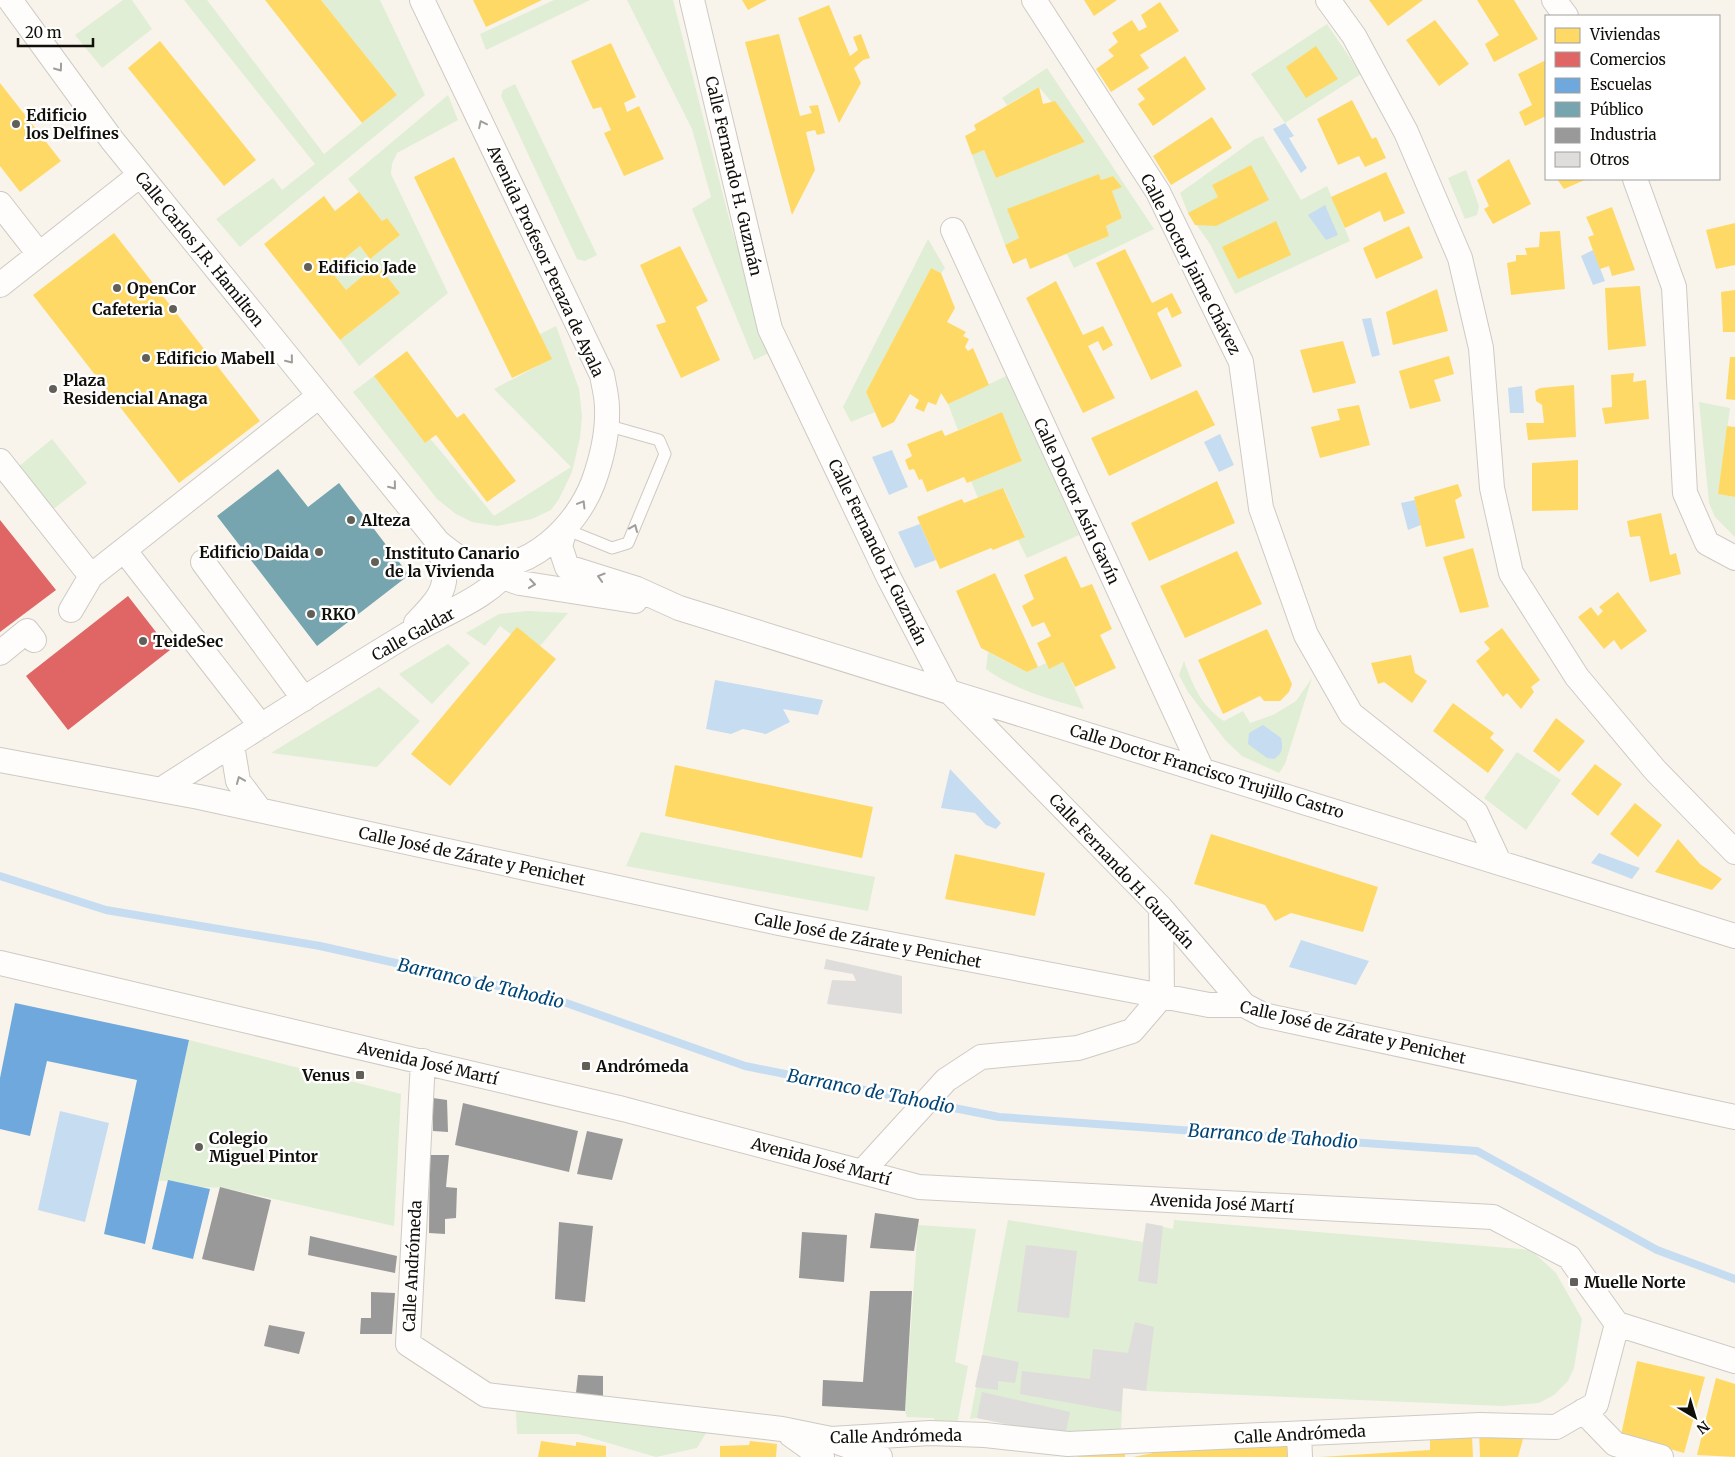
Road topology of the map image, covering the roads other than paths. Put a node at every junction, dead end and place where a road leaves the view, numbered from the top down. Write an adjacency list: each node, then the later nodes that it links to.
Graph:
1 (10, 0): 8 (street, Calle Carlos J.R. Hamilton, one-way to 8)
2 (422, 0): 15 (street, Avenida Profesor Peraza de Ayala, one-way to 2)
3 (692, 0): 29 (street, Calle Fernando H. Guzmán)
4 (1034, 0): 38 (street, Calle Doctor Jaime Chávez)
5 (1328, 0): 37 (street)
6 (1554, 0): 7 (street)
7 (1565, 15)
8 (140, 175): 12 (street); 14 (street, Calle Carlos J.R. Hamilton, one-way to 14)
9 (1635, 180): 20 (street)
10 (0, 204): 12 (street)
11 (953, 230): 34 (street, Calle Doctor Asín Gavín)
12 (39, 254): 13 (street)
13 (0, 285)
14 (319, 396): 18 (street, Calle Carlos J.R. Hamilton, one-way to 18); 19 (street)
15 (606, 425): 17 (street, Avenida Profesor Peraza de Ayala, one-way to 15); 17 (lane, one-way to 15)
16 (0, 461): 23 (street)
17 (565, 529): 22 (street, Avenida Profesor Peraza de Ayala); 24 (street, Calle Doctor Francisco Trujillo Castro, one-way to 17)
18 (438, 542): 22 (street, Calle Carlos J.R. Hamilton); 26 (street)
19 (124, 550): 23 (street); 31 (street)
20 (1735, 558)
21 (203, 562): 30 (street)
22 (503, 569): 24 (street, Calle Doctor Francisco Trujillo Castro, one-way to 24); 26 (street, Calle Galdar)
23 (91, 576): 25 (street)
24 (679, 608): 29 (street, Calle Doctor Francisco Trujillo Castro)
25 (71, 610)
26 (405, 636): 30 (street, Calle Galdar)
27 (34, 640): 28 (street)
28 (0, 653)
29 (947, 689): 34 (street, Calle Doctor Francisco Trujillo Castro); 39 (street, Calle Fernando H. Guzmán)
30 (304, 700): 31 (street, Calle Galdar)
31 (261, 726): 32 (street, Calle Galdar)
32 (232, 745): 35 (street, Calle Galdar); 36 (street, one-way to 32)
33 (0, 760): 35 (street, Calle José de Zárate y Penichet)
34 (1202, 770): 38 (street, Calle Doctor Francisco Trujillo Castro)
35 (162, 789): 36 (street, Calle José de Zárate y Penichet)
36 (260, 810): 42 (street, Calle José de Zárate y Penichet)
37 (1735, 852)
38 (1498, 862): 40 (street, Calle Doctor Francisco Trujillo Castro)
39 (1160, 908): 42 (street); 43 (street, Calle Fernando H. Guzmán)
40 (1735, 936)
41 (0, 963): 44 (street, Avenida José Martí)
42 (1162, 996): 43 (street, Calle José de Zárate y Penichet); 46 (street)
43 (1244, 1005): 45 (street, Calle José de Zárate y Penichet)
44 (423, 1061): 46 (street, Avenida José Martí); 51 (street, Calle Andrómeda)
45 (1735, 1117)
46 (862, 1172): 47 (street, Avenida José Martí)
47 (1617, 1324): 48 (street); 49 (street, Calle Andrómeda)
48 (1735, 1362)
49 (1583, 1411): 50 (street, Calle Andrómeda); 53 (street)
50 (1300, 1445): 51 (street, Calle Andrómeda)
51 (827, 1448): 52 (street)
52 (880, 1457)
53 (1660, 1457)

